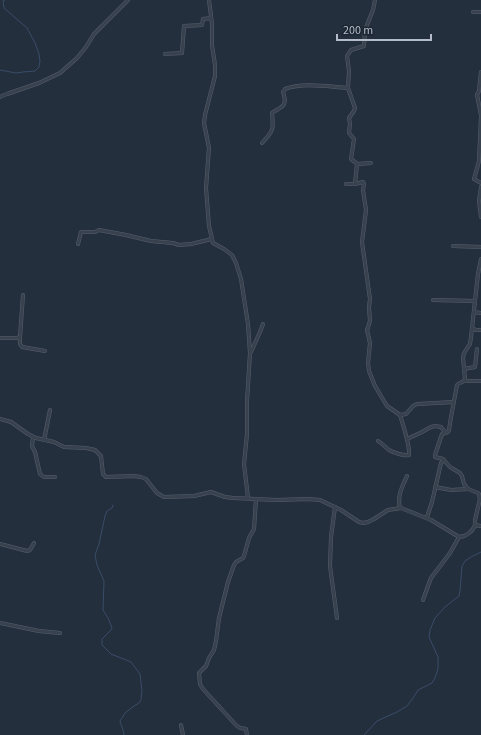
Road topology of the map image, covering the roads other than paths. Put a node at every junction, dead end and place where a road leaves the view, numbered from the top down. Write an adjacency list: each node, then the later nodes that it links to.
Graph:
1 (128, 0): 10 (street)
2 (209, 0): 6 (street)
3 (375, 0): 9 (street)
4 (473, 12): 5 (street)
5 (481, 12)
6 (211, 18): 7 (street); 20 (street)
7 (165, 54)
8 (481, 72): 11 (street)
9 (348, 88): 12 (street); 14 (street)
10 (0, 97)
11 (481, 116): 15 (street)
12 (262, 144)
13 (372, 163): 14 (street)
14 (357, 164): 17 (street)
15 (481, 182)
16 (346, 184): 17 (street)
17 (355, 184): 43 (street)
18 (481, 187): 19 (street)
19 (481, 217)
20 (212, 239): 21 (street); 37 (street)
21 (78, 244)
22 (452, 246): 23 (street)
23 (481, 247)
24 (481, 259): 27 (street)
25 (23, 295): 33 (street)
26 (433, 300): 27 (street)
27 (475, 301): 28 (street)
28 (474, 312): 29 (street); 31 (street)
29 (481, 313)
30 (262, 324): 37 (street)
31 (472, 328): 32 (street); 38 (street)
32 (481, 330)
33 (20, 337): 34 (street); 36 (street)
34 (0, 338)
35 (477, 349): 38 (street)
36 (45, 351)
37 (250, 353): 55 (street)
38 (464, 368): 39 (street)
39 (464, 381): 40 (street); 41 (street)
40 (481, 381)
41 (454, 402): 43 (street); 45 (street)
42 (50, 410): 48 (street)
43 (400, 415): 47 (street)
44 (0, 419): 46 (street)
45 (445, 432): 47 (street); 50 (street)
46 (33, 437): 48 (street); 52 (street)
47 (407, 439): 49 (street)
48 (44, 440): 55 (street)
49 (378, 441)
50 (444, 460): 53 (street); 54 (street)
51 (407, 476): 58 (street)
52 (55, 477)
53 (435, 487): 54 (street); 59 (street)
54 (468, 489): 60 (street)
55 (248, 498): 56 (street)
56 (256, 499): 57 (street); 71 (street)
57 (335, 507): 58 (street); 66 (street)
58 (400, 508): 59 (street)
59 (427, 517): 62 (street)
60 (475, 524): 61 (street); 62 (street)
61 (481, 526)
62 (460, 537): 65 (street)
63 (34, 543): 64 (street)
64 (0, 544)
65 (423, 600)
66 (337, 618)
67 (0, 623): 68 (street)
68 (60, 633)
69 (181, 725): 70 (street)
70 (183, 735)
71 (247, 735)

